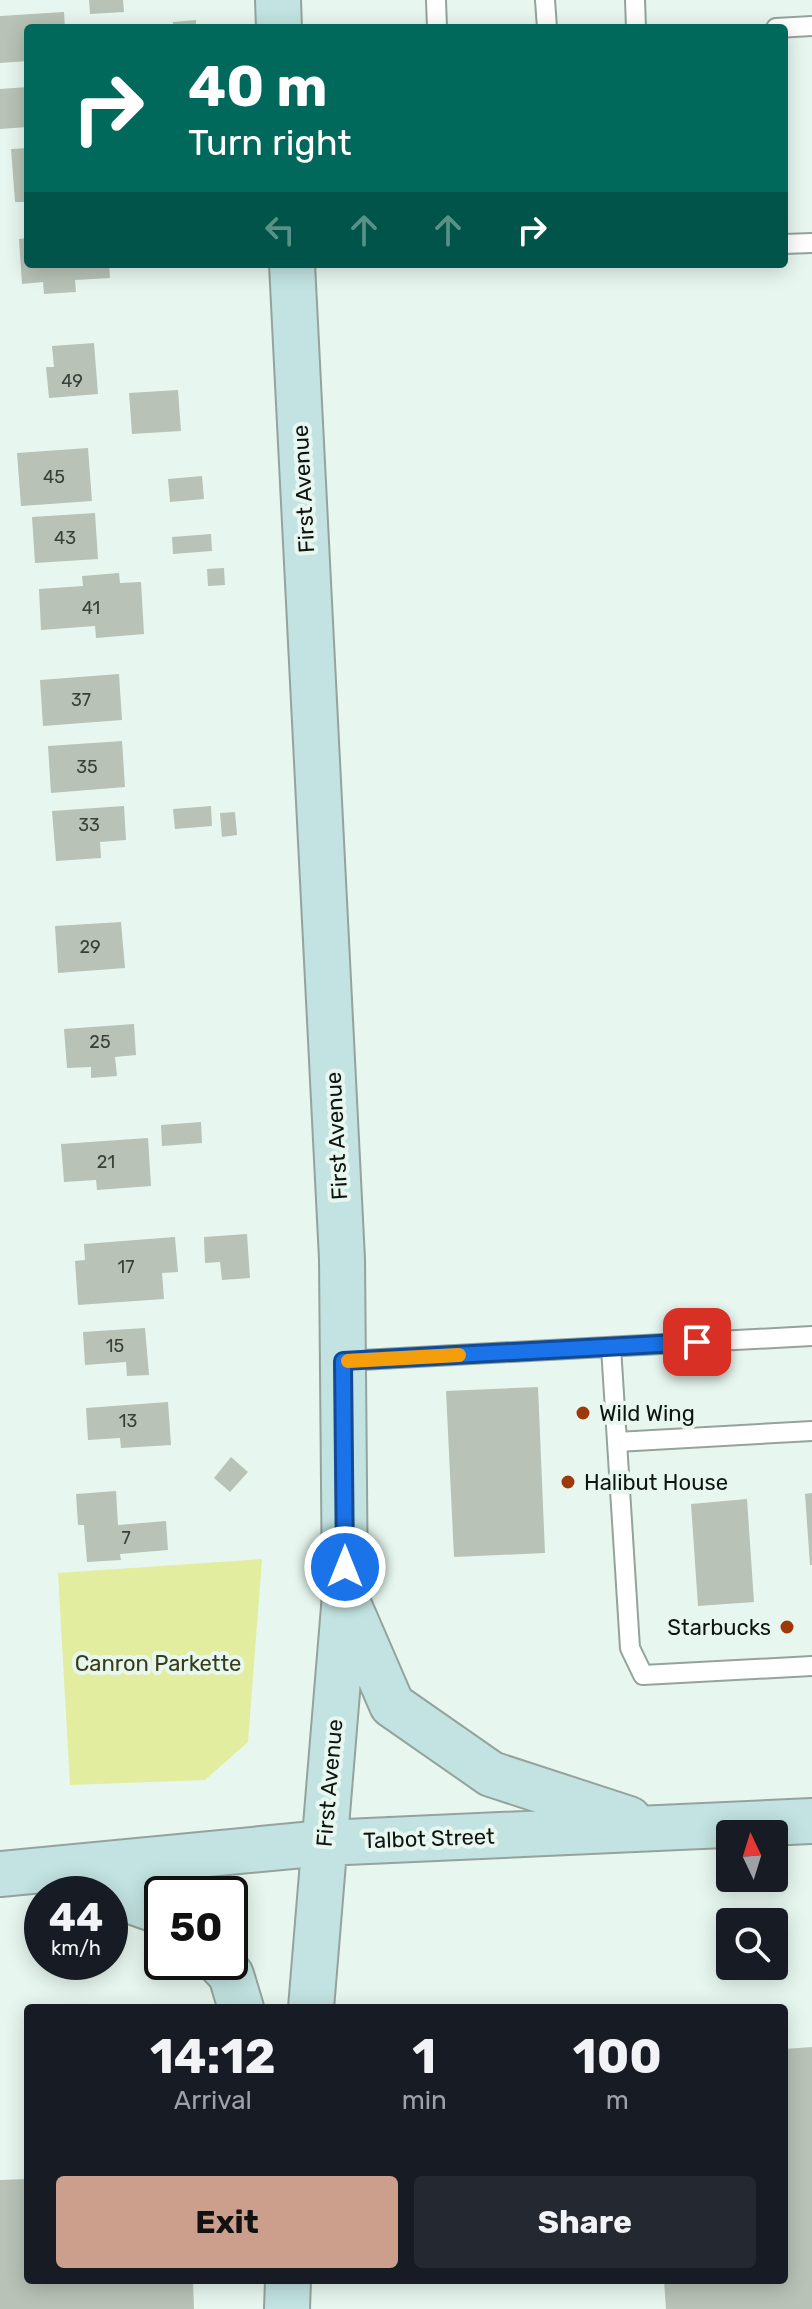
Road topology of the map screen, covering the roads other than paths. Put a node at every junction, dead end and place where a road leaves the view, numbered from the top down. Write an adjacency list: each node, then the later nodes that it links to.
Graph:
1 (278, 0): 5 (main road)
2 (436, 0): 6 (lane)
3 (545, 0): 7 (lane)
4 (635, 0): 8 (lane)
5 (279, 24)
6 (437, 24)
7 (547, 24)
8 (636, 24)
9 (812, 26): 10 (lane)
10 (788, 27)
11 (812, 243): 12 (lane)
12 (788, 244)
13 (292, 268): 16 (main road, First Avenue)
14 (812, 1336): 15 (lane)
15 (611, 1347): 16 (lane); 18 (lane)
16 (343, 1361): 19 (main road, First Avenue)
17 (812, 1431): 18 (lane)
18 (617, 1442): 20 (lane)
19 (345, 1595): 22 (main road); 23 (main road, First Avenue)
20 (812, 1666)
21 (812, 1821): 22 (main road, Talbot Street)
22 (658, 1828): 23 (main road, Talbot Street)
23 (324, 1843): 24 (main road, Talbot Street); 29 (main road, First Avenue)
24 (47, 1871): 25 (main road, Talbot Street); 26 (main road)
25 (0, 1874)
26 (144, 1906)
27 (233, 1980): 28 (main road)
28 (240, 2004)
29 (311, 2004)
30 (288, 2284): 31 (main road)
31 (287, 2309)

